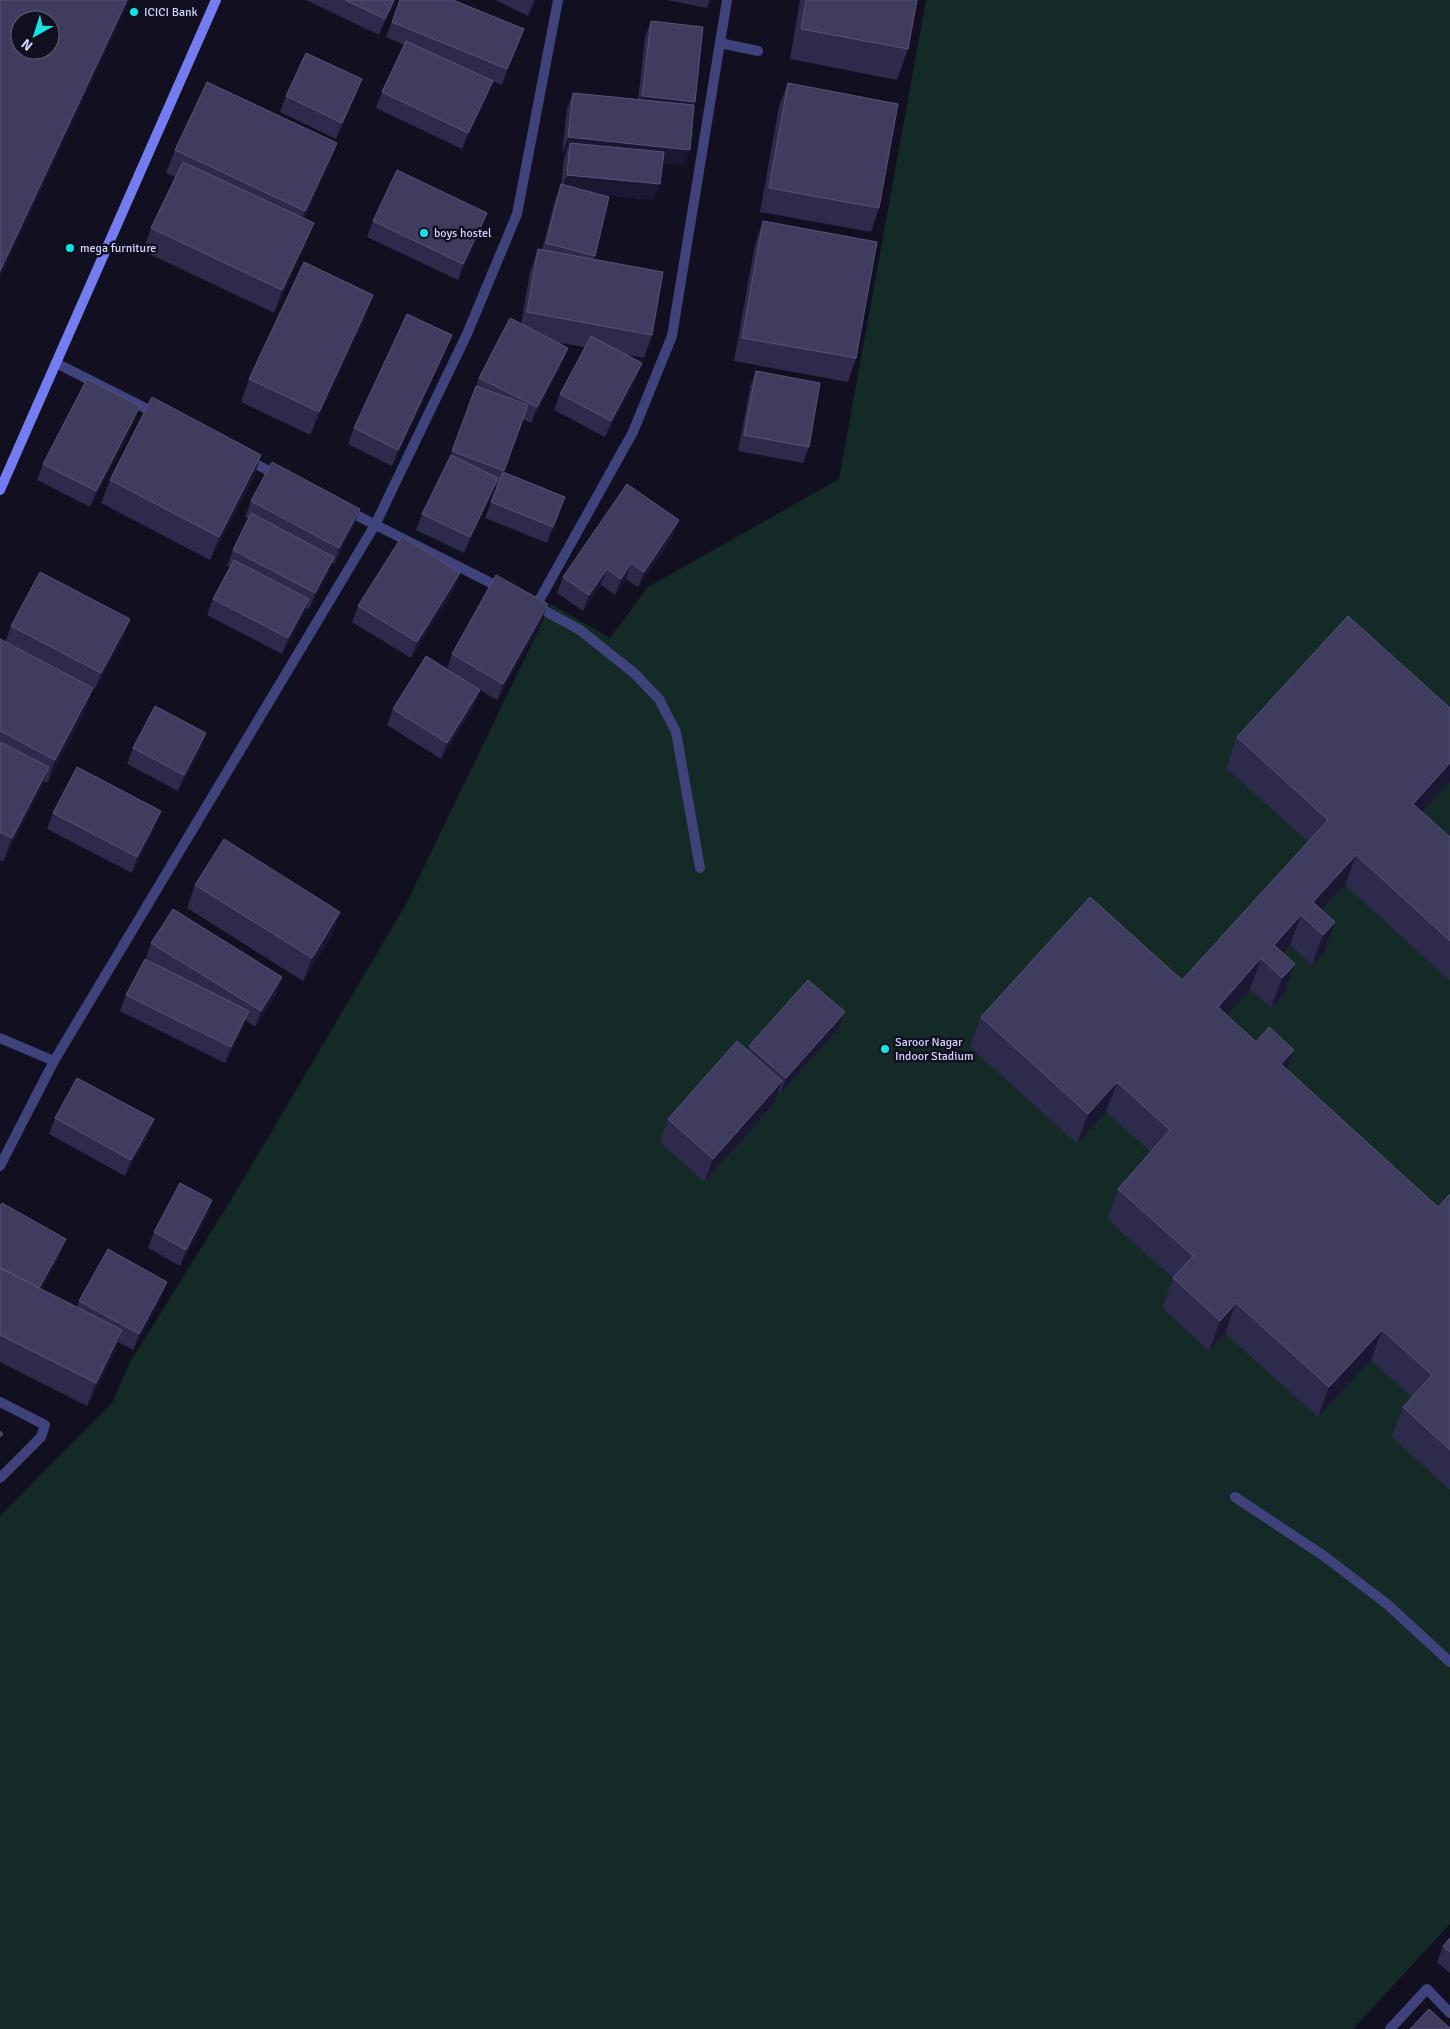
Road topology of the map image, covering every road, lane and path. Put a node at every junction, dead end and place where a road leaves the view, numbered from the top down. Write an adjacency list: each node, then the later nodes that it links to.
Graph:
1 (216, 0): 6 (street)
2 (558, 0): 12 (street)
3 (727, 0): 4 (street)
4 (720, 44): 5 (street); 13 (street)
5 (758, 51)
6 (56, 363): 7 (street); 10 (street)
7 (162, 417)
8 (233, 453): 9 (street)
9 (286, 480)
10 (0, 490)
11 (340, 507): 12 (street)
12 (375, 525): 13 (street); 16 (street)
13 (536, 606): 14 (street)
14 (700, 868)
15 (0, 1038): 16 (street)
16 (54, 1061): 17 (street)
17 (0, 1166)
18 (0, 1402): 19 (street)
19 (0, 1478)
20 (1235, 1498): 21 (street)
21 (1450, 1662)
22 (1450, 2013): 23 (street)
23 (1390, 2029)

